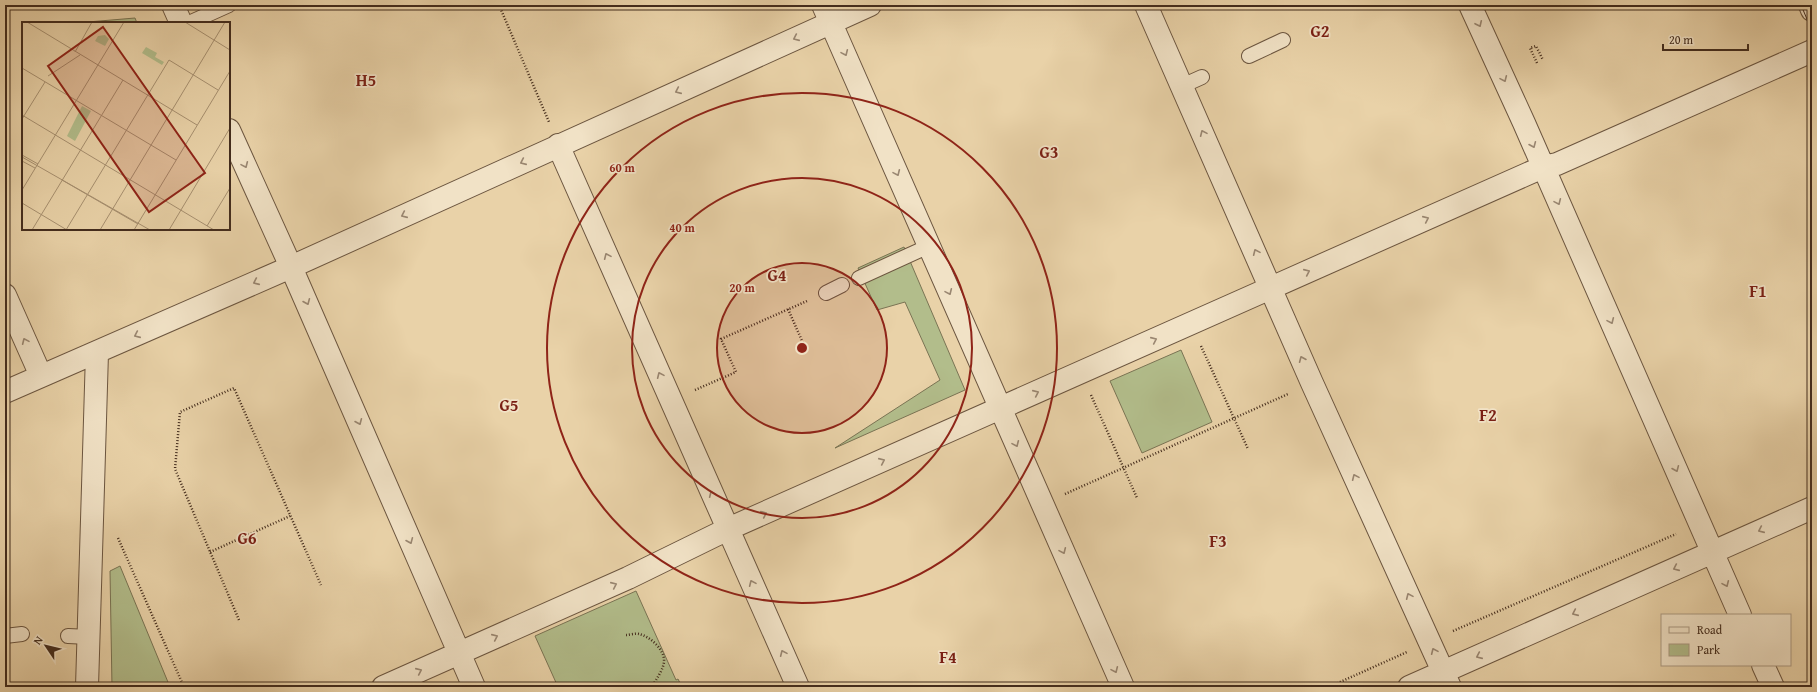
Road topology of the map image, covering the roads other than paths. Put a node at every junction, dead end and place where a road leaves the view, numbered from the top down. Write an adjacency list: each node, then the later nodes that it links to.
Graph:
1 (173, 5): 9 (street)
2 (229, 5): 10 (lane)
3 (870, 5): 8 (street)
4 (1146, 5): 15 (street)
5 (1470, 5): 18 (street, one-way to 18)
6 (1810, 5): 7 (street)
7 (1812, 10)
8 (827, 14): 17 (street, one-way to 17); 19 (street, one-way to 19)
9 (181, 22)
10 (191, 22)
11 (1283, 40): 13 (lane)
12 (1812, 51): 18 (street)
13 (1250, 56)
14 (1202, 77): 15 (lane)
15 (1182, 86): 23 (street, one-way to 15)
16 (230, 132): 20 (street, one-way to 20)
17 (558, 145): 20 (street, one-way to 20); 31 (street, one-way to 17)
18 (1543, 167): 23 (street, one-way to 18); 32 (street, one-way to 32)
19 (929, 246): 21 (lane); 29 (street, one-way to 29)
20 (291, 267): 26 (street, one-way to 26); 36 (street, one-way to 36)
21 (859, 278)
22 (842, 285): 25 (lane)
23 (1272, 288): 29 (street, one-way to 23); 38 (street, one-way to 23)
24 (5, 295): 27 (street, one-way to 24)
25 (819, 295)
26 (97, 353): 27 (street); 39 (street)
27 (42, 376): 28 (street)
28 (5, 392)
29 (1000, 408): 31 (street, one-way to 29); 43 (street, one-way to 43)
30 (1812, 508): 32 (street, one-way to 32)
31 (728, 530): 36 (street, one-way to 31); 42 (street, one-way to 31)
32 (1712, 553): 33 (street, one-way to 33); 38 (street, one-way to 38)
33 (1740, 614)
34 (22, 634): 35 (lane)
35 (5, 636)
36 (459, 653): 40 (street, one-way to 36); 41 (street)
37 (1763, 666): 45 (street)
38 (1446, 679): 44 (street)
39 (87, 687)
40 (383, 687)
41 (474, 687)
42 (798, 687)
43 (1123, 687)
44 (1409, 687)
45 (1773, 687)

